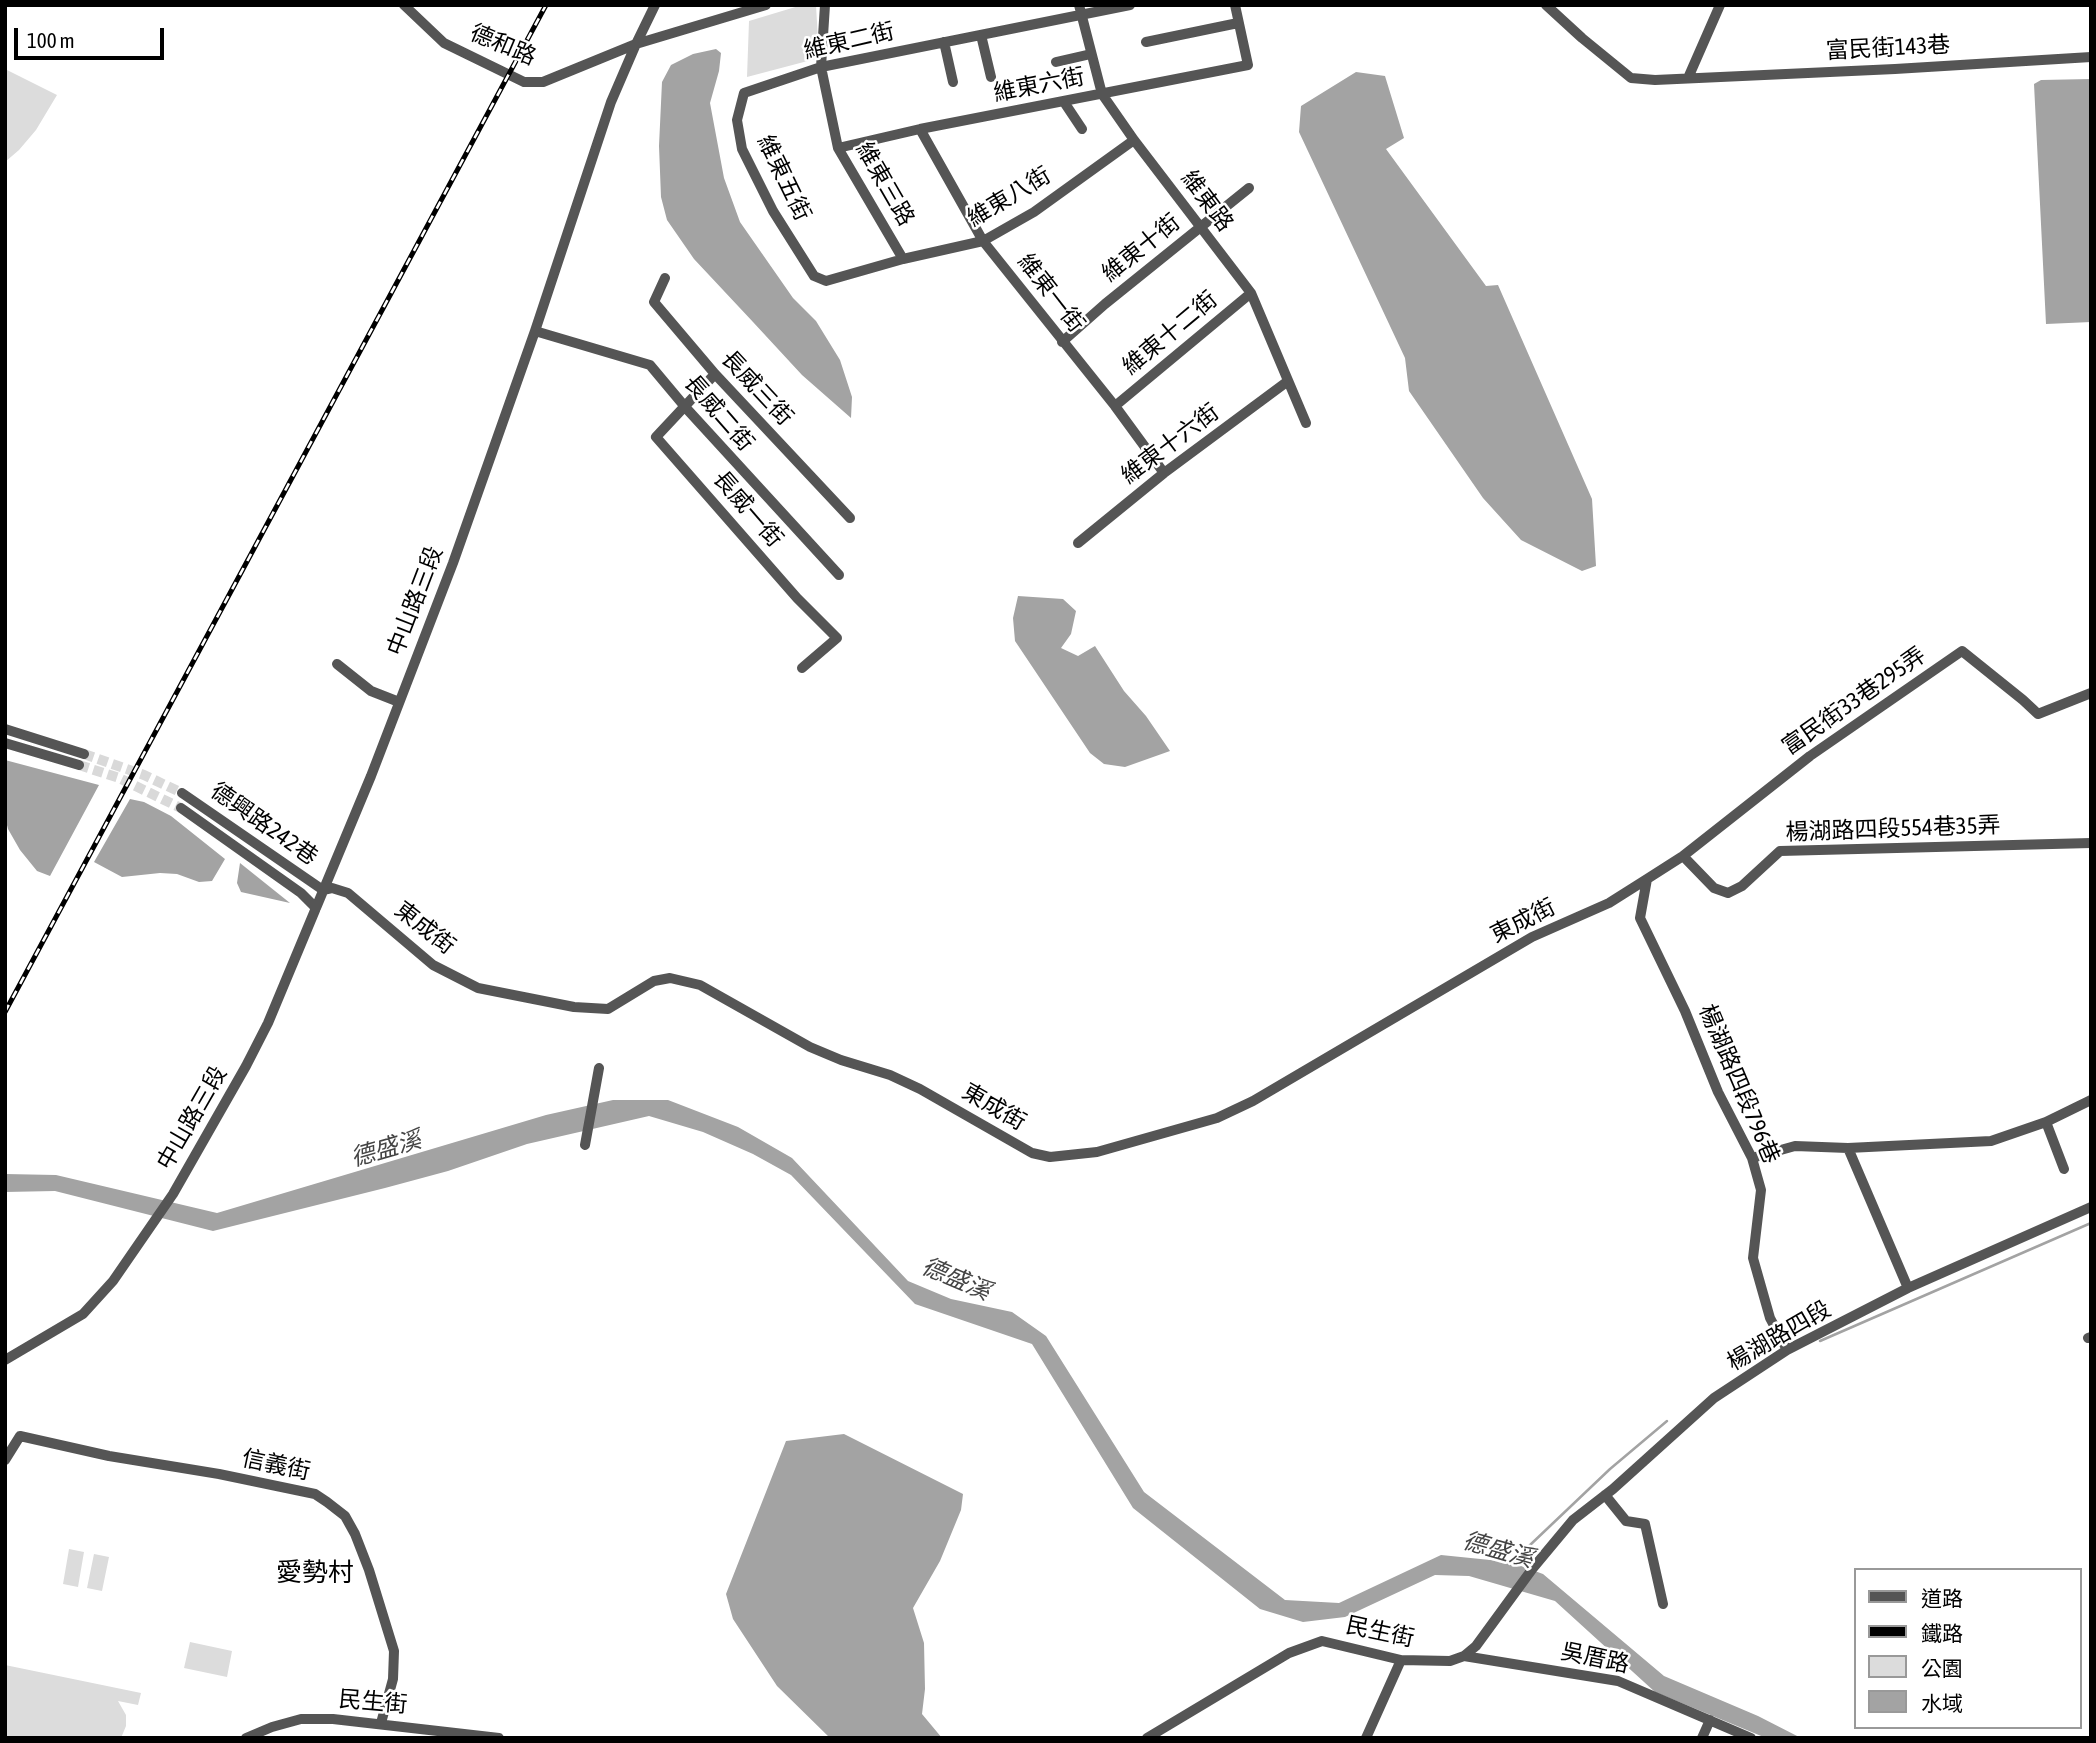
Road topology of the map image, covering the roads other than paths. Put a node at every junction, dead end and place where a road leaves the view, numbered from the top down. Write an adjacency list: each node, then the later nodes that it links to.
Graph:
1 (404, 5): 14 (street, 德和路)
2 (655, 5): 14 (street, 中山路三段)
3 (766, 5): 14 (street, 德和路)
4 (825, 5): 18 (street, 維東三路)
5 (1130, 5): 9 (street, 維東二街)
6 (1235, 5): 10 (street)
7 (1546, 5): 20 (street, 富民街143巷)
8 (1720, 5): 20 (street)
9 (1080, 10): 11 (street, 維東二街); 15 (street, 維東路)
10 (1238, 23): 13 (street); 23 (street, 維東六街)
11 (981, 34): 12 (street, 維東二街); 19 (street)
12 (944, 42): 18 (street, 維東二街); 21 (street)
13 (1146, 42)
14 (636, 44): 36 (street, 中山路三段)
15 (1091, 54): 17 (street); 23 (street, 維東路)
16 (2091, 57): 20 (street, 富民街143巷)
17 (1056, 62)
18 (821, 67): 22 (street, 維東二街); 28 (street, 維東三路)
19 (990, 77)
20 (1688, 78)
21 (953, 82)
22 (744, 93): 33 (street, 維東五街)
23 (1102, 94): 24 (street, 維東六街); 27 (street, 維東路)
24 (1064, 102): 25 (street, 維東六街); 26 (street)
25 (920, 129): 28 (street, 維東六街); 31 (street, 維東一街)
26 (1083, 129)
27 (1134, 140): 30 (street, 維東路); 31 (street, 維東八街)
28 (838, 148): 32 (street, 維東三路)
29 (1249, 188): 30 (street, 維東十街)
30 (1201, 226): 35 (street, 維東路); 37 (street, 維東十街)
31 (984, 242): 32 (street, 維東八街); 37 (street, 維東一街)
32 (904, 258): 33 (street, 維東八街)
33 (814, 276)
34 (664, 278): 38 (street, 長威三街)
35 (1251, 293): 39 (street, 維東路); 40 (street, 維東十二街)
36 (536, 331): 41 (street, 長威二街); 50 (street, 中山路三段)
37 (1062, 342): 40 (street, 維東一街)
38 (715, 374): 41 (street, 長威一街); 44 (street, 長威三街)
39 (1289, 381): 42 (street, 維東路); 43 (street, 維東十六街)
40 (1115, 406): 43 (street, 維東一街)
41 (685, 408): 46 (street, 長威二街); 48 (street, 長威一街)
42 (1306, 423)
43 (1164, 473): 45 (street, 維東十六街)
44 (850, 518)
45 (1078, 543)
46 (839, 575)
47 (337, 664): 50 (street)
48 (803, 668)
49 (2091, 693): 56 (street, 富民街33巷295弄)
50 (398, 702): 58 (street, 中山路三段)
51 (5, 729): 52 (street)
52 (5, 743)
53 (182, 793): 58 (street, 德興路242巷)
54 (181, 808): 59 (street, 德興路242巷)
55 (2091, 844): 56 (street, 楊湖路四段554巷35弄)
56 (1683, 856): 57 (street, 富民街33巷295弄)
57 (1647, 879): 58 (street, 東成街); 65 (street, 楊湖路四段796巷)
58 (323, 890): 59 (street, 中山路三段)
59 (316, 908): 70 (street, 中山路三段)
60 (599, 1068): 63 (street)
61 (2091, 1100): 62 (street)
62 (2046, 1122): 64 (street); 66 (street)
63 (586, 1140)
64 (1848, 1148): 65 (street); 68 (street)
65 (1752, 1158): 69 (street, 楊湖路四段796巷)
66 (2064, 1169)
67 (2091, 1207): 68 (street, 楊湖路四段)
68 (1908, 1288): 69 (street, 楊湖路四段)
69 (1787, 1350): 72 (street, 楊湖路四段)
70 (5, 1360)
71 (5, 1460): 77 (street, 信義街)
72 (1605, 1495): 73 (street); 74 (street, 楊湖路四段)
73 (1663, 1604)
74 (1464, 1656): 75 (street, 民生街); 76 (street, 吳厝路)
75 (1401, 1660): 82 (street, 民生街); 83 (street)
76 (1710, 1720): 79 (street, 吳厝路); 84 (street)
77 (381, 1723): 78 (street, 民生街); 80 (street, 民生街)
78 (455, 1735): 81 (street, 民生街)
79 (1748, 1737)
80 (246, 1738)
81 (499, 1738)
82 (1147, 1738)
83 (1366, 1738)
84 (1702, 1738)

